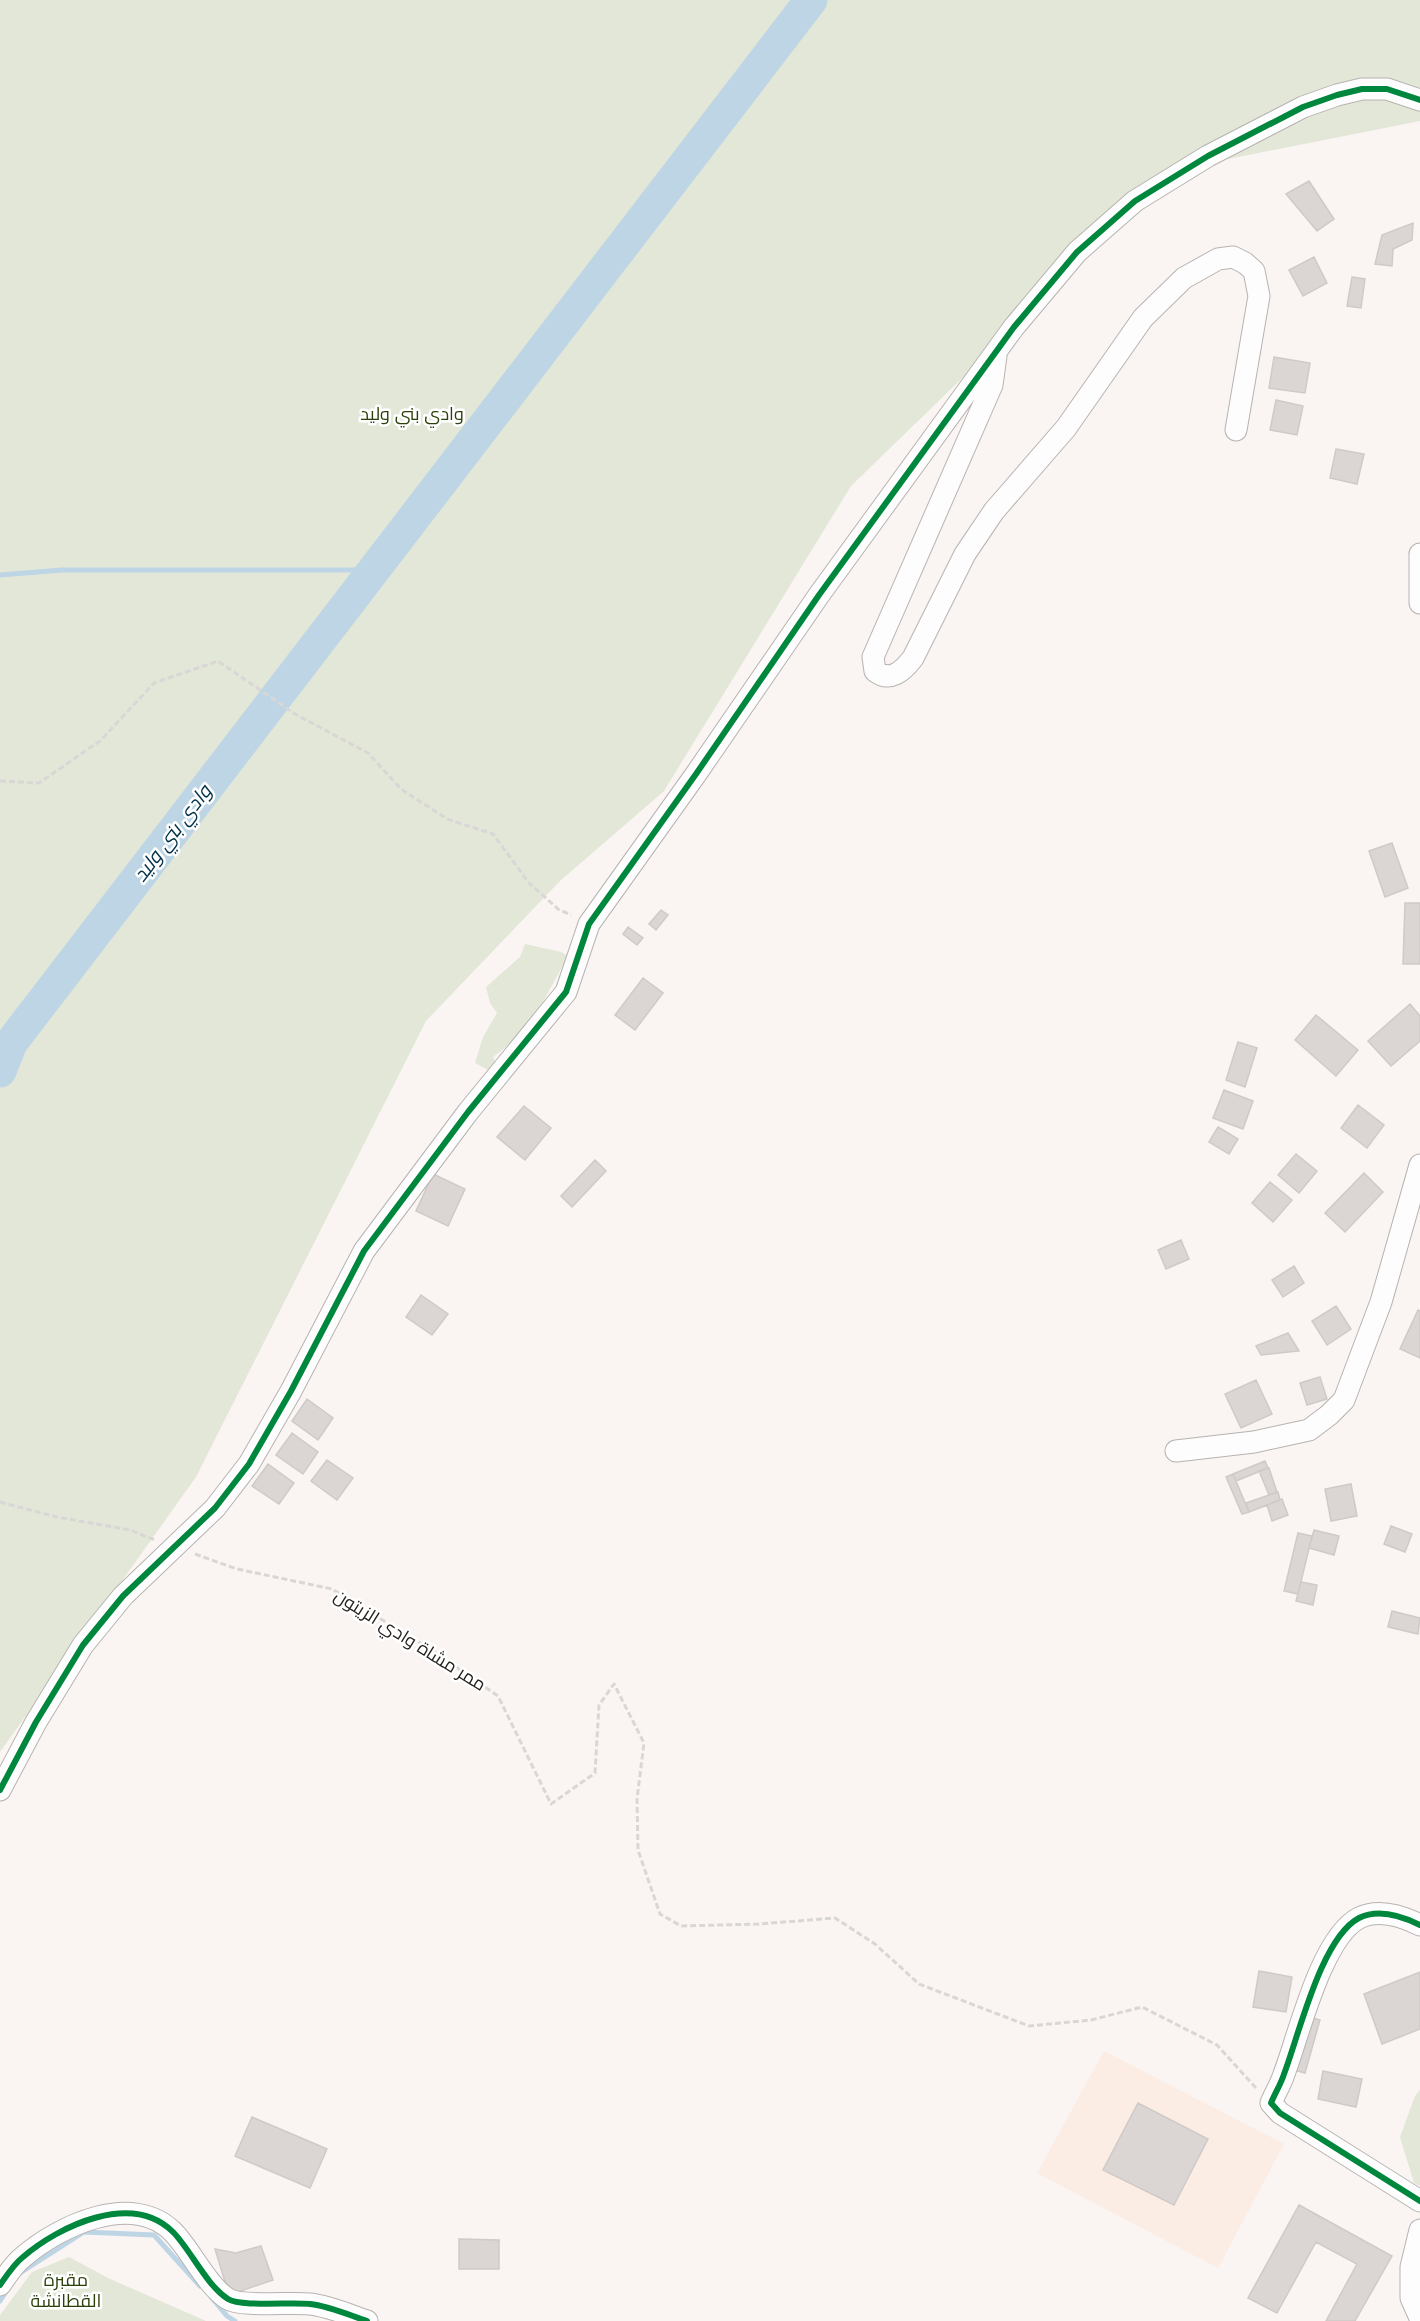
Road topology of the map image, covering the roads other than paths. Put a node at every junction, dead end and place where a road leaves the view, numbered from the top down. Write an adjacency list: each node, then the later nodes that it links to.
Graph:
1 (1420, 100): 2 (street)
2 (996, 352): 3 (street); 8 (street)
3 (1236, 430)
4 (1420, 554): 5 (street)
5 (1420, 603)
6 (1420, 1165): 7 (street)
7 (1176, 1451)
8 (0, 1790)
9 (1420, 1925): 10 (street)
10 (1420, 2201)
11 (1420, 2230): 13 (street)
12 (0, 2285): 14 (street)
13 (1420, 2318)
14 (367, 2321)

